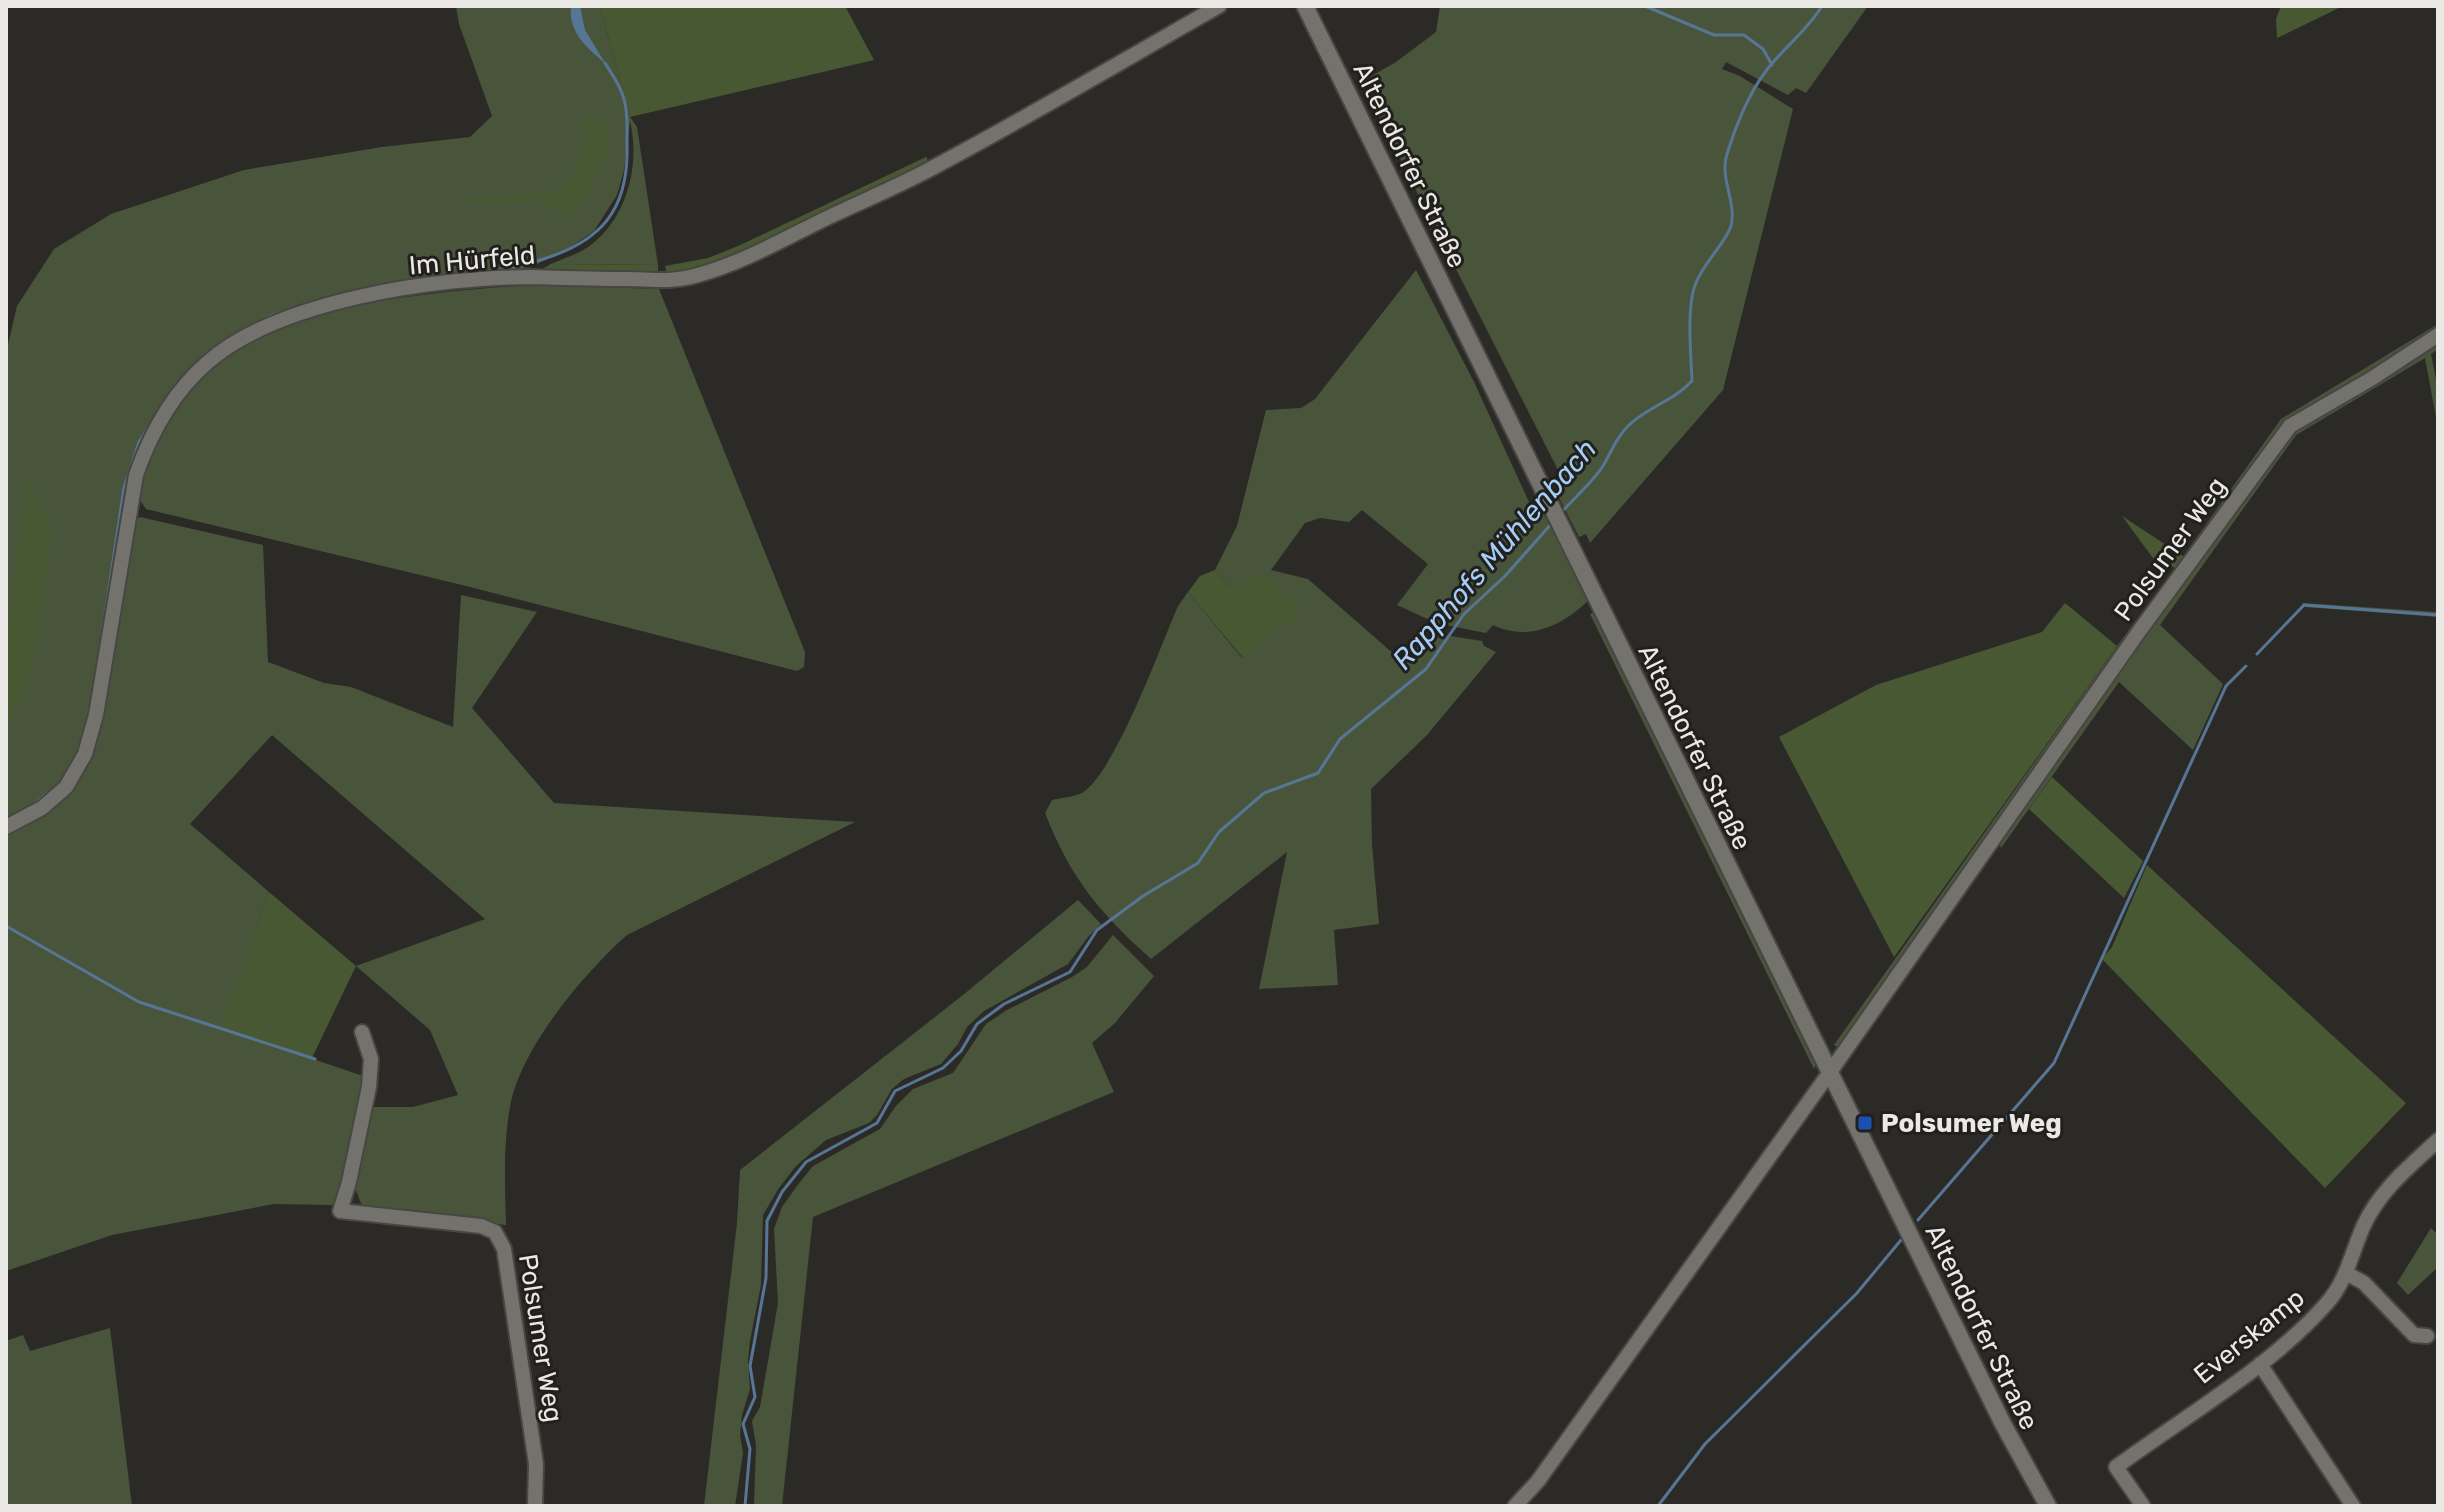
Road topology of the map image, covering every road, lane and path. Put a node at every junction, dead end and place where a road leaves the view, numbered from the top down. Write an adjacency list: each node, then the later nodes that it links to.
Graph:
1 (1219, 6): 4 (street, Im Hürfeld)
2 (1305, 6): 6 (street, Altendorfer Straße)
3 (2438, 335): 6 (street, Polsumer Weg)
4 (6, 827)
5 (362, 1032): 11 (street, Polsumer Weg)
6 (1830, 1072): 12 (street, Polsumer Weg); 13 (street, Altendorfer Straße)
7 (2438, 1140): 8 (street, Everskamp)
8 (2346, 1273): 9 (street); 10 (street, Everskamp)
9 (2427, 1336)
10 (2260, 1364): 14 (street, Everskamp); 15 (street)
11 (535, 1506)
12 (1515, 1506)
13 (2048, 1506)
14 (2143, 1506)
15 (2353, 1506)

